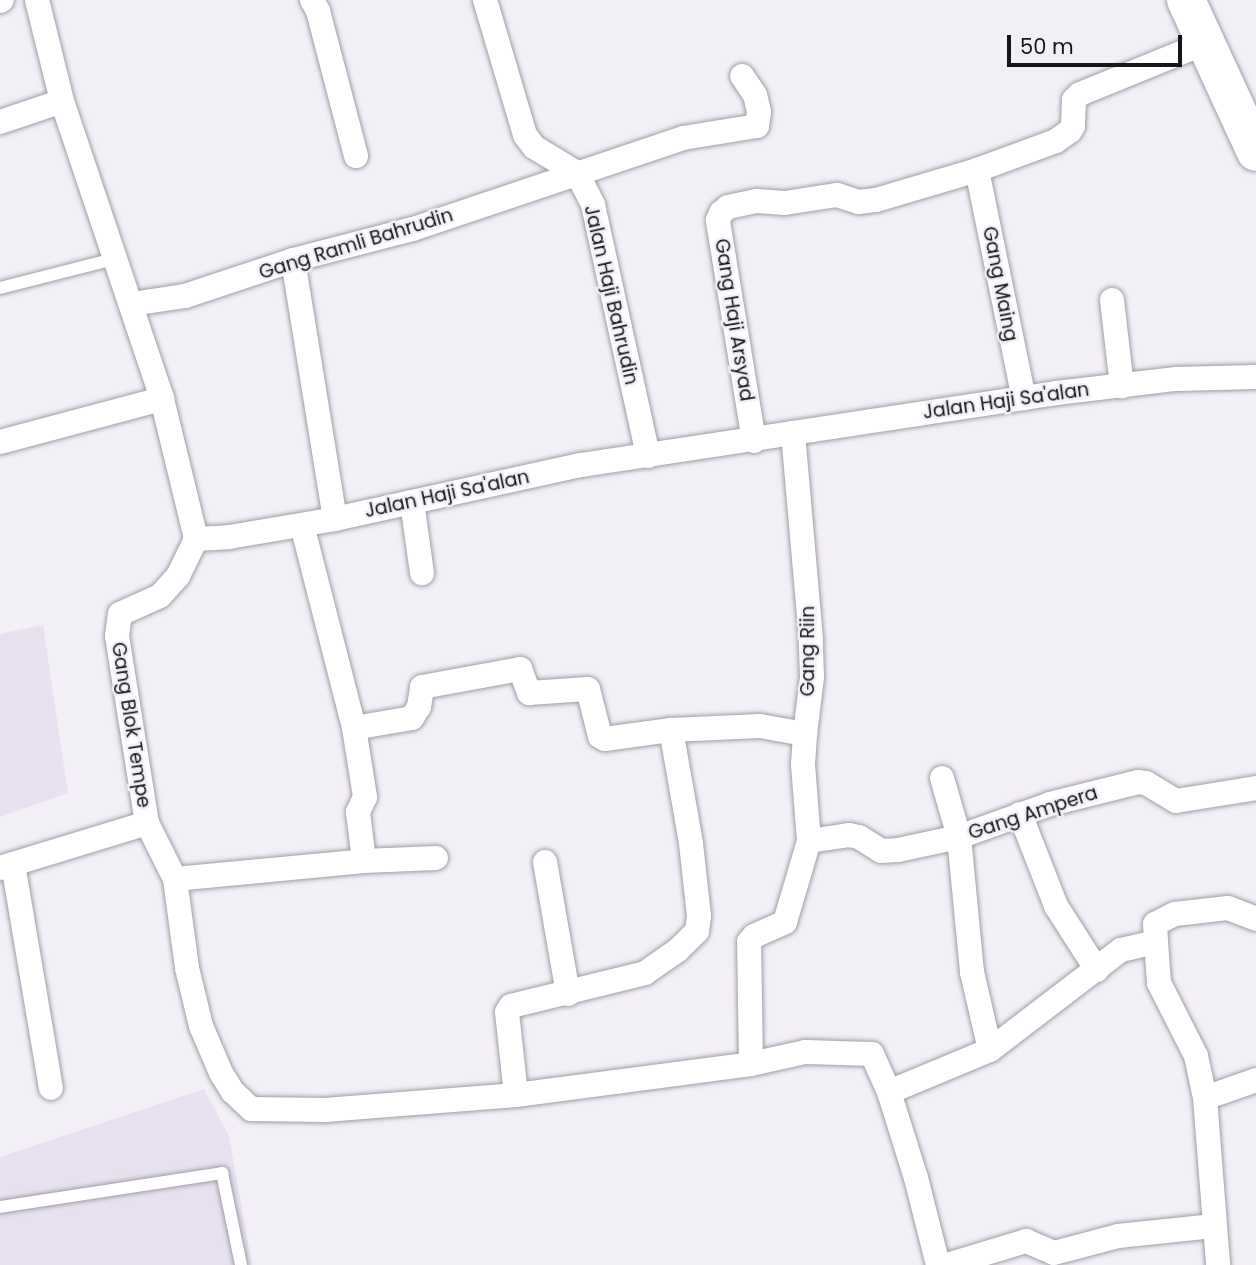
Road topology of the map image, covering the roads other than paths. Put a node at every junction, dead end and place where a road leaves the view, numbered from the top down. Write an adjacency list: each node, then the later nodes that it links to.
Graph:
1 (37, 0): 7 (street)
2 (312, 0): 10 (street)
3 (485, 0): 12 (street)
4 (1186, 0): 5 (highway)
5 (1205, 43): 9 (highway); 11 (street)
6 (742, 76): 12 (street, Gang Ramli Bahrudin)
7 (62, 101): 8 (street); 13 (street)
8 (0, 122)
9 (1256, 152)
10 (356, 156)
11 (977, 170): 20 (street, Gang Maing); 23 (street, Gang Haji Arsyad)
12 (577, 173): 14 (street, Gang Ramli Bahrudin); 25 (street, Jalan Haji Bahrudin)
13 (114, 259): 15 (lane); 17 (street)
14 (292, 260): 17 (street, Gang Ramli Bahrudin); 27 (street)
15 (0, 288)
16 (1112, 300): 19 (street)
17 (132, 304): 21 (street)
18 (1256, 377): 19 (street, Jalan Haji Sa'alan)
19 (1122, 386): 20 (street, Jalan Haji Sa'alan)
20 (1024, 398): 22 (street, Jalan Haji Sa'alan)
21 (162, 399): 24 (street); 29 (street)
22 (793, 433): 23 (street, Jalan Haji Sa'alan); 33 (street, Gang Riin)
23 (754, 441): 25 (street, Jalan Haji Sa'alan)
24 (0, 442)
25 (648, 456): 26 (street, Jalan Haji Sa'alan)
26 (412, 502): 27 (street, Jalan Haji Sa'alan); 30 (street)
27 (335, 519): 28 (street, Jalan Haji Sa'alan)
28 (302, 525): 29 (street, Jalan Haji Sa'alan); 31 (street)
29 (196, 539): 37 (street, Gang Blok Tempe)
30 (422, 573)
31 (354, 728): 32 (street); 41 (street)
32 (671, 730): 33 (street); 48 (street)
33 (805, 734): 39 (street, Gang Riin)
34 (942, 778): 38 (street)
35 (1256, 788): 36 (street, Gang Ampera)
36 (1020, 814): 38 (street, Gang Ampera); 47 (street)
37 (147, 823): 43 (street); 44 (street, Gang Blok Tempe)
38 (960, 837): 39 (street, Gang Ampera); 49 (street)
39 (809, 841): 50 (street)
40 (436, 858): 41 (street)
41 (364, 861): 44 (street)
42 (545, 862): 48 (street)
43 (6, 866): 52 (street)
44 (175, 879): 54 (street, Gang Blok Tempe)
45 (1256, 919): 46 (street)
46 (1156, 942): 47 (street); 55 (street)
47 (1097, 970): 49 (street)
48 (568, 994): 54 (street)
49 (990, 1050): 53 (street)
50 (751, 1063): 53 (street); 54 (street)
51 (1256, 1080): 55 (street)
52 (51, 1088)
53 (889, 1092): 59 (street)
54 (516, 1095)
55 (1205, 1098): 57 (street)
56 (0, 1207): 58 (lane)
57 (1213, 1226): 60 (street); 61 (street)
58 (241, 1265)
59 (938, 1265)
60 (947, 1265)
61 (1218, 1265)

